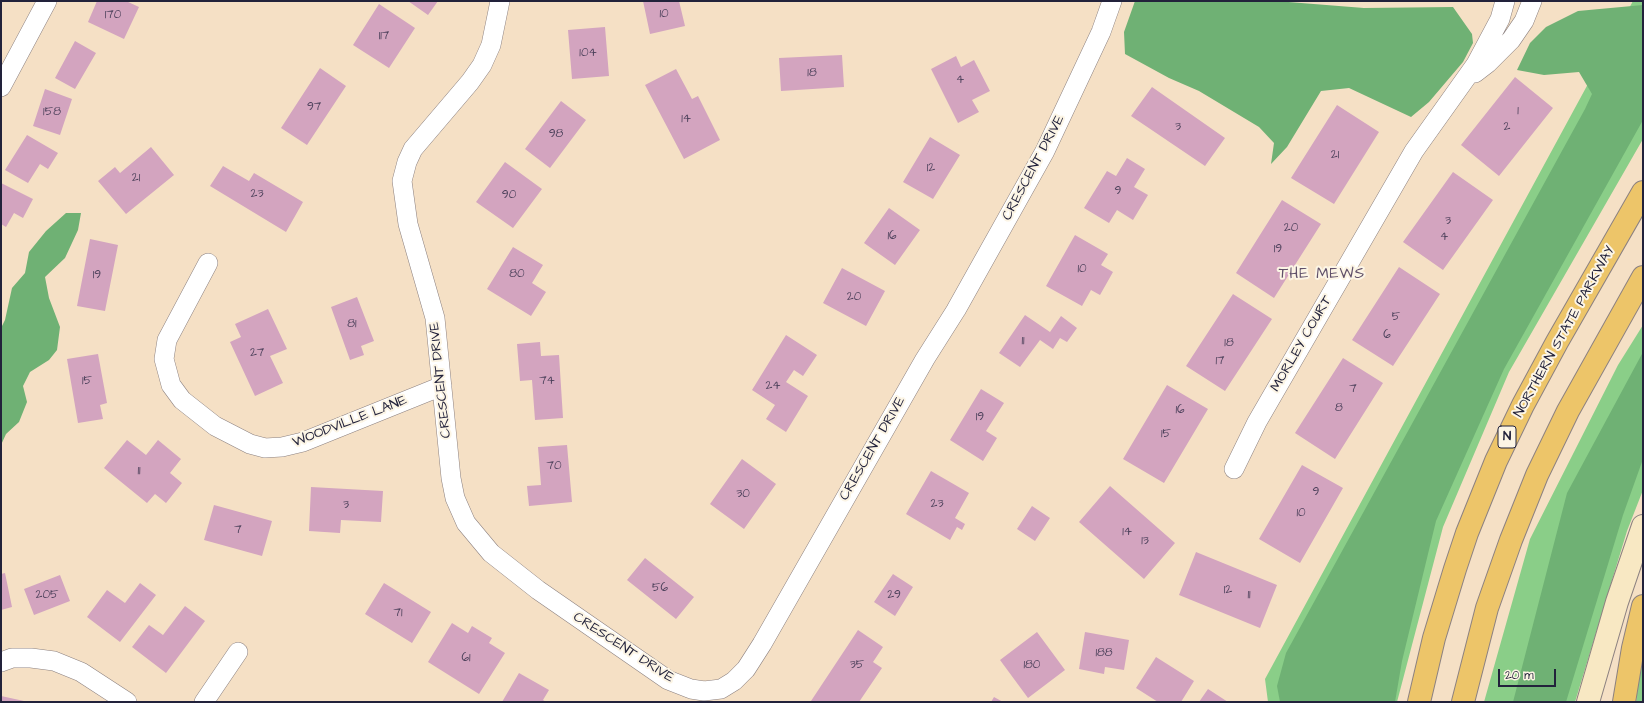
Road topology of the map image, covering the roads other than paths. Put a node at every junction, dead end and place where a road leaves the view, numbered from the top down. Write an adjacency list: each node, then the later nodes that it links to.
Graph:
1 (47, 1): 6 (street)
2 (500, 1): 12 (street, CRESCENT DRIVE)
3 (1112, 1): 12 (street, CRESCENT DRIVE)
4 (1505, 1): 7 (street, MORLEY COURT)
5 (1532, 1): 7 (street, MORLEY COURT)
6 (7, 60): 8 (street)
7 (1464, 80): 13 (street, MORLEY COURT)
8 (1, 87)
9 (1643, 192): 20 (highway, NORTHERN STATE PARKWAY / N)
10 (208, 263): 12 (street, WOODVILLE LANE)
11 (1643, 277): 21 (highway)
12 (442, 386)
13 (1234, 469)
14 (1643, 526): 22 (main road)
15 (1643, 606): 23 (highway)
16 (238, 652): 19 (street)
17 (1, 662): 18 (street)
18 (127, 702)
19 (204, 702)
20 (1419, 702)
21 (1463, 702)
22 (1588, 702)
23 (1624, 702)

